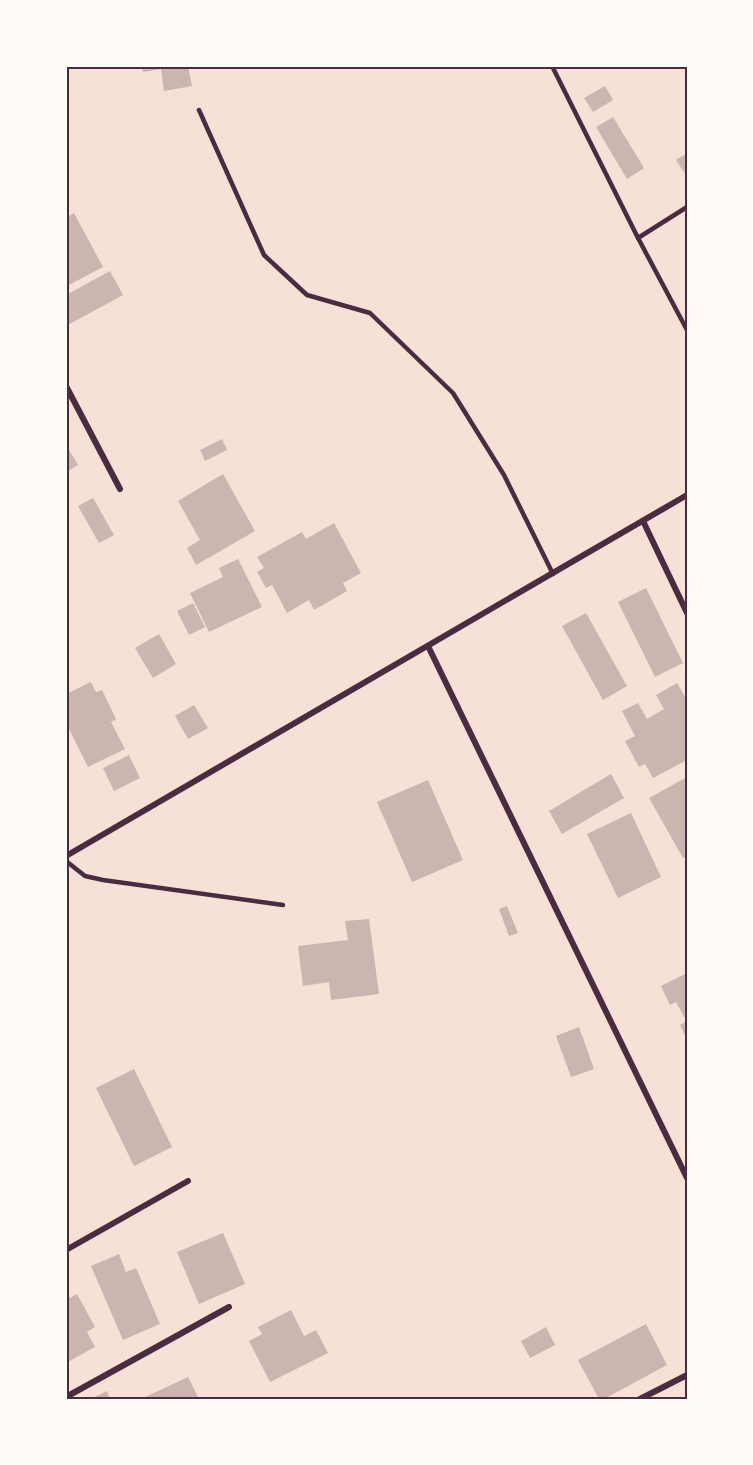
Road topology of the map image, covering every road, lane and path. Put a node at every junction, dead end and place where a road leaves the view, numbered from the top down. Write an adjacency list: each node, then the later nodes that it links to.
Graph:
1 (552, 66): 4 (lane)
2 (199, 110): 10 (lane)
3 (687, 207): 4 (lane)
4 (638, 238): 5 (lane)
5 (687, 330)
6 (66, 386): 7 (street)
7 (120, 489)
8 (687, 495): 9 (street)
9 (643, 521): 10 (street); 11 (street)
10 (553, 574): 12 (street)
11 (687, 613)
12 (428, 646): 13 (street); 16 (street)
13 (66, 856)
14 (66, 861): 15 (lane)
15 (283, 905)
16 (687, 1178)
17 (188, 1180): 18 (street)
18 (66, 1250)
19 (229, 1307): 21 (street)
20 (687, 1374): 22 (street)
21 (66, 1397)
22 (640, 1399)

